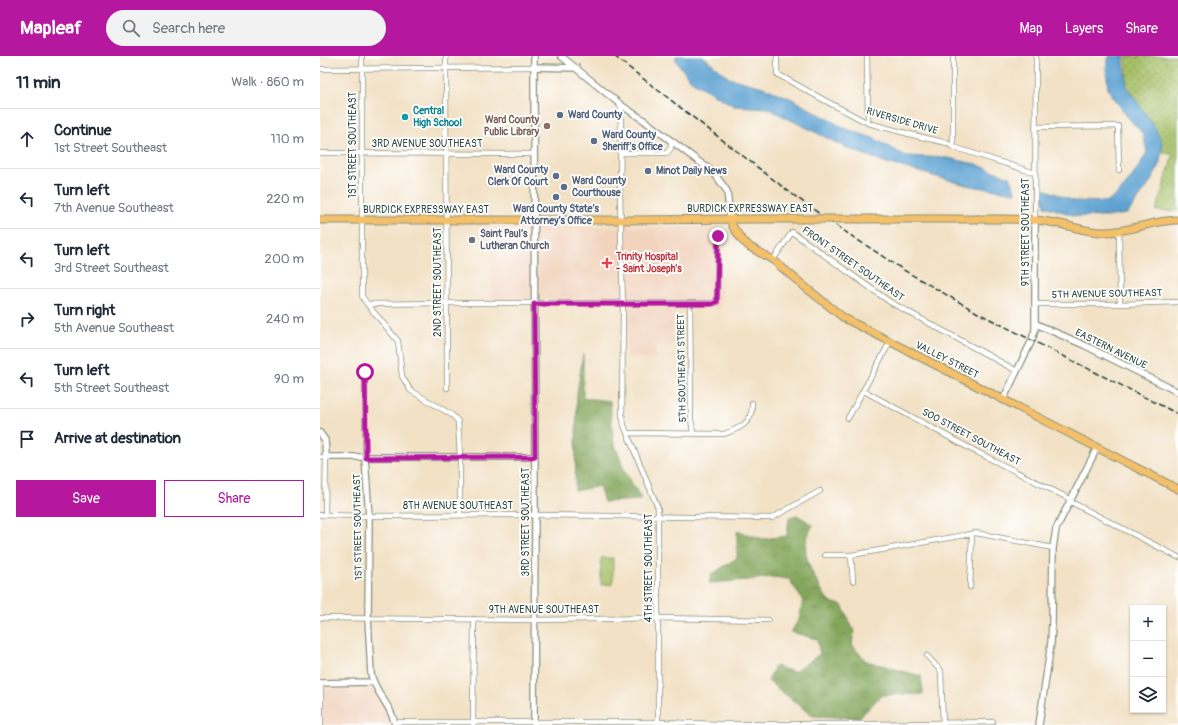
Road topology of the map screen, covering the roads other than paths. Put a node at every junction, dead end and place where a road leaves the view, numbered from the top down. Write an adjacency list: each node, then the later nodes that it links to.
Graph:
1 (362, 56): 10 (street, 1ST STREET SOUTHEAST)
2 (446, 56): 11 (street, 2ND STREET SOUTHEAST)
3 (534, 56): 9 (street, 3RD STREET SOUTHEAST)
4 (561, 56): 12 (street)
5 (777, 56): 15 (street, RIVERSIDE DRIVE)
6 (867, 56): 15 (street)
7 (953, 56): 18 (street)
8 (1036, 56): 16 (street, 9TH STREET SOUTHEAST)
9 (534, 67): 11 (street); 12 (street); 23 (street, 3RD STREET SOUTHEAST)
10 (362, 68): 11 (street); 13 (street); 20 (street, 1ST STREET SOUTHEAST)
11 (446, 68): 21 (street, 2ND STREET SOUTHEAST)
12 (577, 68): 14 (street)
13 (320, 69)
14 (621, 105): 17 (street); 22 (street, 4TH STREET SOUTHEAST)
15 (868, 122): 18 (street, RIVERSIDE DRIVE)
16 (1035, 127): 24 (street); 25 (street, 9TH STREET SOUTHEAST)
17 (671, 141): 22 (street); 26 (street)
18 (953, 147): 25 (street, RIVERSIDE DRIVE)
19 (320, 153): 20 (street, 3RD AVENUE SOUTHEAST)
20 (361, 153): 21 (street, 3RD AVENUE SOUTHEAST); 28 (street, 1ST STREET SOUTHEAST)
21 (447, 153): 23 (street, 3RD AVENUE SOUTHEAST); 29 (street, 2ND STREET SOUTHEAST)
22 (620, 153): 31 (street, 4TH STREET SOUTHEAST)
23 (534, 154): 30 (street, 3RD STREET SOUTHEAST)
24 (1119, 170)
25 (1035, 173): 32 (street, 9TH STREET SOUTHEAST)
26 (730, 219): 31 (main road, BURDICK EXPRESSWAY EAST); 32 (main road, BURDICK EXPRESSWAY EAST, bridge); 36 (main road, VALLEY STREET)
27 (320, 220): 28 (main road, BURDICK EXPRESSWAY EAST)
28 (362, 220): 29 (main road, BURDICK EXPRESSWAY EAST); 41 (street, 1ST STREET SOUTHEAST)
29 (446, 220): 30 (main road, BURDICK EXPRESSWAY EAST); 38 (street, 2ND STREET SOUTHEAST)
30 (535, 220): 31 (main road, BURDICK EXPRESSWAY EAST); 42 (street, 3RD STREET SOUTHEAST)
31 (621, 220): 39 (street, 4TH STREET SOUTHEAST)
32 (1035, 220): 34 (main road, BURDICK EXPRESSWAY EAST); 43 (street, 9TH STREET SOUTHEAST)
33 (1178, 220): 34 (main road, BURDICK EXPRESSWAY EAST)
34 (1119, 230): 44 (street)
35 (718, 236): 40 (street)
36 (773, 260): 46 (main road, VALLEY STREET); 47 (street, FRONT STREET SOUTHEAST)
37 (1178, 302): 44 (street, 5TH AVENUE SOUTHEAST)
38 (448, 303): 41 (street); 42 (street); 49 (street, 2ND STREET SOUTHEAST)
39 (623, 303): 40 (street); 42 (street); 57 (street, 4TH STREET SOUTHEAST)
40 (690, 303): 56 (street, 5TH SOUTHEAST STREET)
41 (367, 304): 60 (street)
42 (534, 304): 61 (street, 3RD STREET SOUTHEAST)
43 (1035, 304): 44 (street, 5TH AVENUE SOUTHEAST); 45 (street, 9TH STREET SOUTHEAST)
44 (1120, 304)
45 (1036, 324): 47 (street, 9TH STREET SOUTHEAST); 51 (street, EASTERN AVENUE)
46 (890, 342): 50 (street); 52 (main road, VALLEY STREET)
47 (1017, 371): 52 (street, 9TH STREET SOUTHEAST)
48 (365, 372): 62 (street, 1ST STREET SOUTHEAST)
49 (447, 388)
50 (864, 391): 54 (street); 65 (street, SOO STREET SOUTHEAST)
51 (1178, 392)
52 (1003, 400): 58 (main road, VALLEY STREET)
53 (752, 403): 56 (street)
54 (848, 418)
55 (320, 433): 59 (street)
56 (693, 433): 57 (street)
57 (627, 434): 69 (street, 4TH STREET SOUTHEAST)
58 (1096, 448): 63 (main road, VALLEY STREET); 65 (street)
59 (323, 457): 62 (street); 67 (street)
60 (460, 457): 61 (street); 62 (street); 66 (street)
61 (535, 457): 68 (street, 3RD STREET SOUTHEAST)
62 (366, 458): 70 (street, 1ST STREET SOUTHEAST)
63 (1178, 489)
64 (820, 491): 69 (street, 8TH AVENUE SOUTHEAST)
65 (1069, 500): 72 (street); 75 (street, SOO STREET SOUTHEAST)
66 (460, 514): 68 (street, 8TH AVENUE SOUTHEAST); 70 (street, 8TH AVENUE SOUTHEAST)
67 (323, 515): 70 (street, 8TH AVENUE SOUTHEAST)
68 (536, 515): 69 (street, 8TH AVENUE SOUTHEAST); 82 (street, 3RD STREET SOUTHEAST)
69 (658, 515): 80 (street, 4TH STREET SOUTHEAST)
70 (369, 516): 79 (street, 1ST STREET SOUTHEAST)
71 (972, 534): 72 (street); 74 (street); 77 (street)
72 (1053, 548): 95 (street)
73 (826, 555): 74 (street)
74 (851, 555): 76 (street)
75 (1178, 557)
76 (853, 580)
77 (970, 587)
78 (320, 618): 79 (street, 9TH AVENUE SOUTHEAST)
79 (368, 618): 81 (street, 9TH AVENUE SOUTHEAST); 85 (street, 1ST STREET SOUTHEAST)
80 (658, 618): 82 (street, 9TH AVENUE SOUTHEAST); 83 (street, 9TH AVENUE SOUTHEAST); 91 (street, 4TH STREET SOUTHEAST)
81 (474, 619): 82 (street, 9TH AVENUE SOUTHEAST); 89 (street)
82 (535, 620): 90 (street, 3RD STREET SOUTHEAST)
83 (768, 620)
84 (927, 656): 93 (street)
85 (373, 682): 86 (street); 88 (street)
86 (321, 683): 94 (street)
87 (993, 722): 93 (street)
88 (395, 723): 89 (street)
89 (473, 723): 90 (street)
90 (534, 723): 91 (street)
91 (658, 723): 92 (street)
92 (872, 724): 93 (street)
93 (942, 724)
94 (321, 725)
95 (1039, 725)

